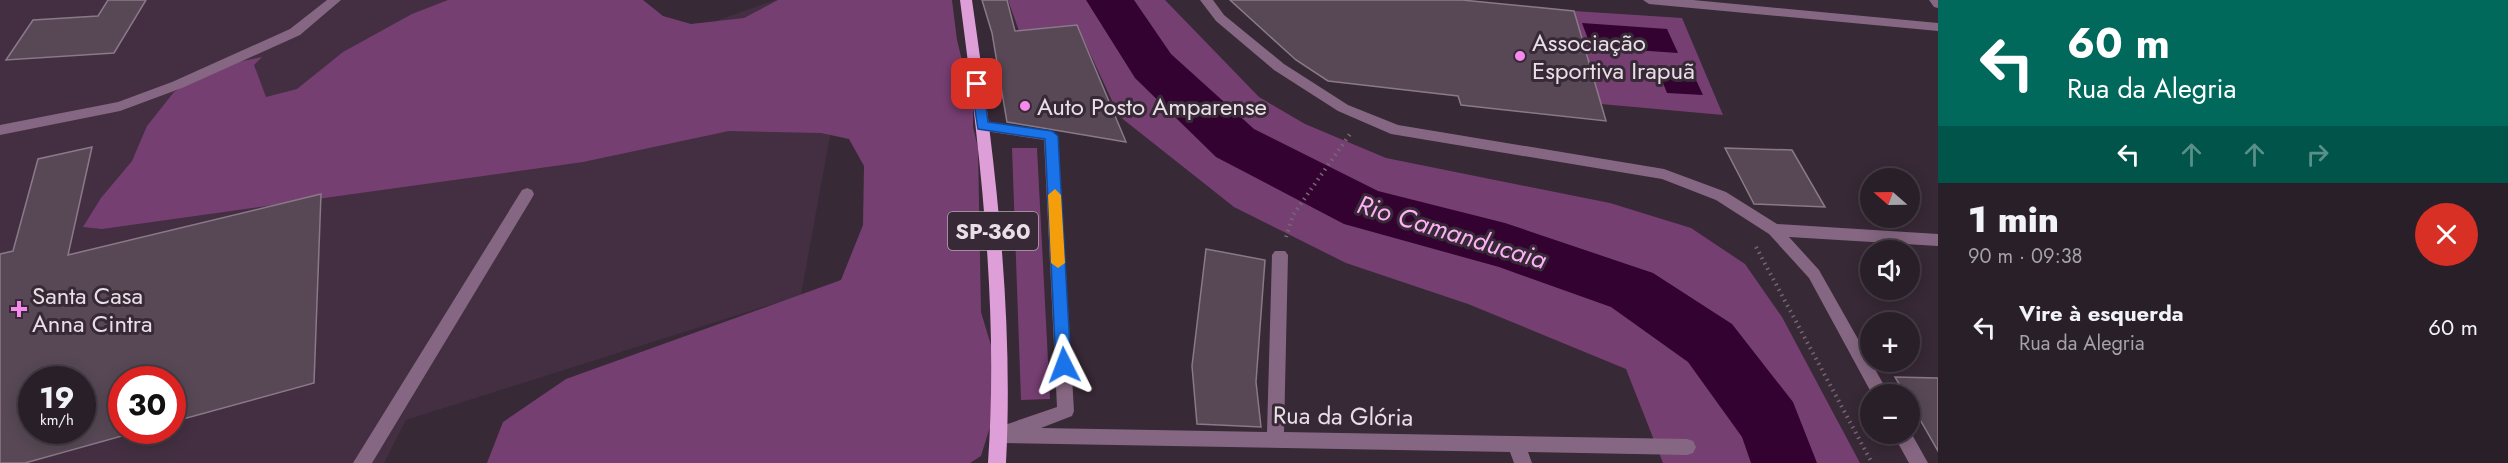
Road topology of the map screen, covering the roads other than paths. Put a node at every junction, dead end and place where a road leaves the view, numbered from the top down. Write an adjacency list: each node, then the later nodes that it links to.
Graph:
1 (335, 0): 10 (street)
2 (966, 0): 9 (main road, SP-360)
3 (1649, 0): 6 (street)
4 (1935, 0): 7 (street)
5 (1208, 1): 12 (street)
6 (1687, 2): 8 (street)
7 (1938, 4)
8 (1938, 27)
9 (983, 126): 16 (main road, SP-360); 16 (street)
10 (0, 130)
11 (528, 194): 21 (street)
12 (1774, 230): 13 (street); 15 (street)
13 (1938, 240)
14 (1280, 255): 17 (street)
15 (1875, 384)
16 (999, 435): 17 (street, Rua da Glória); 22 (main road, SP-360)
17 (1275, 439): 18 (street, Rua da Glória)
18 (1516, 444): 20 (street, Rua da Glória); 23 (street)
19 (1908, 444): 24 (street)
20 (1687, 447)
21 (362, 463)
22 (997, 463)
23 (1523, 463)
24 (1919, 463)

